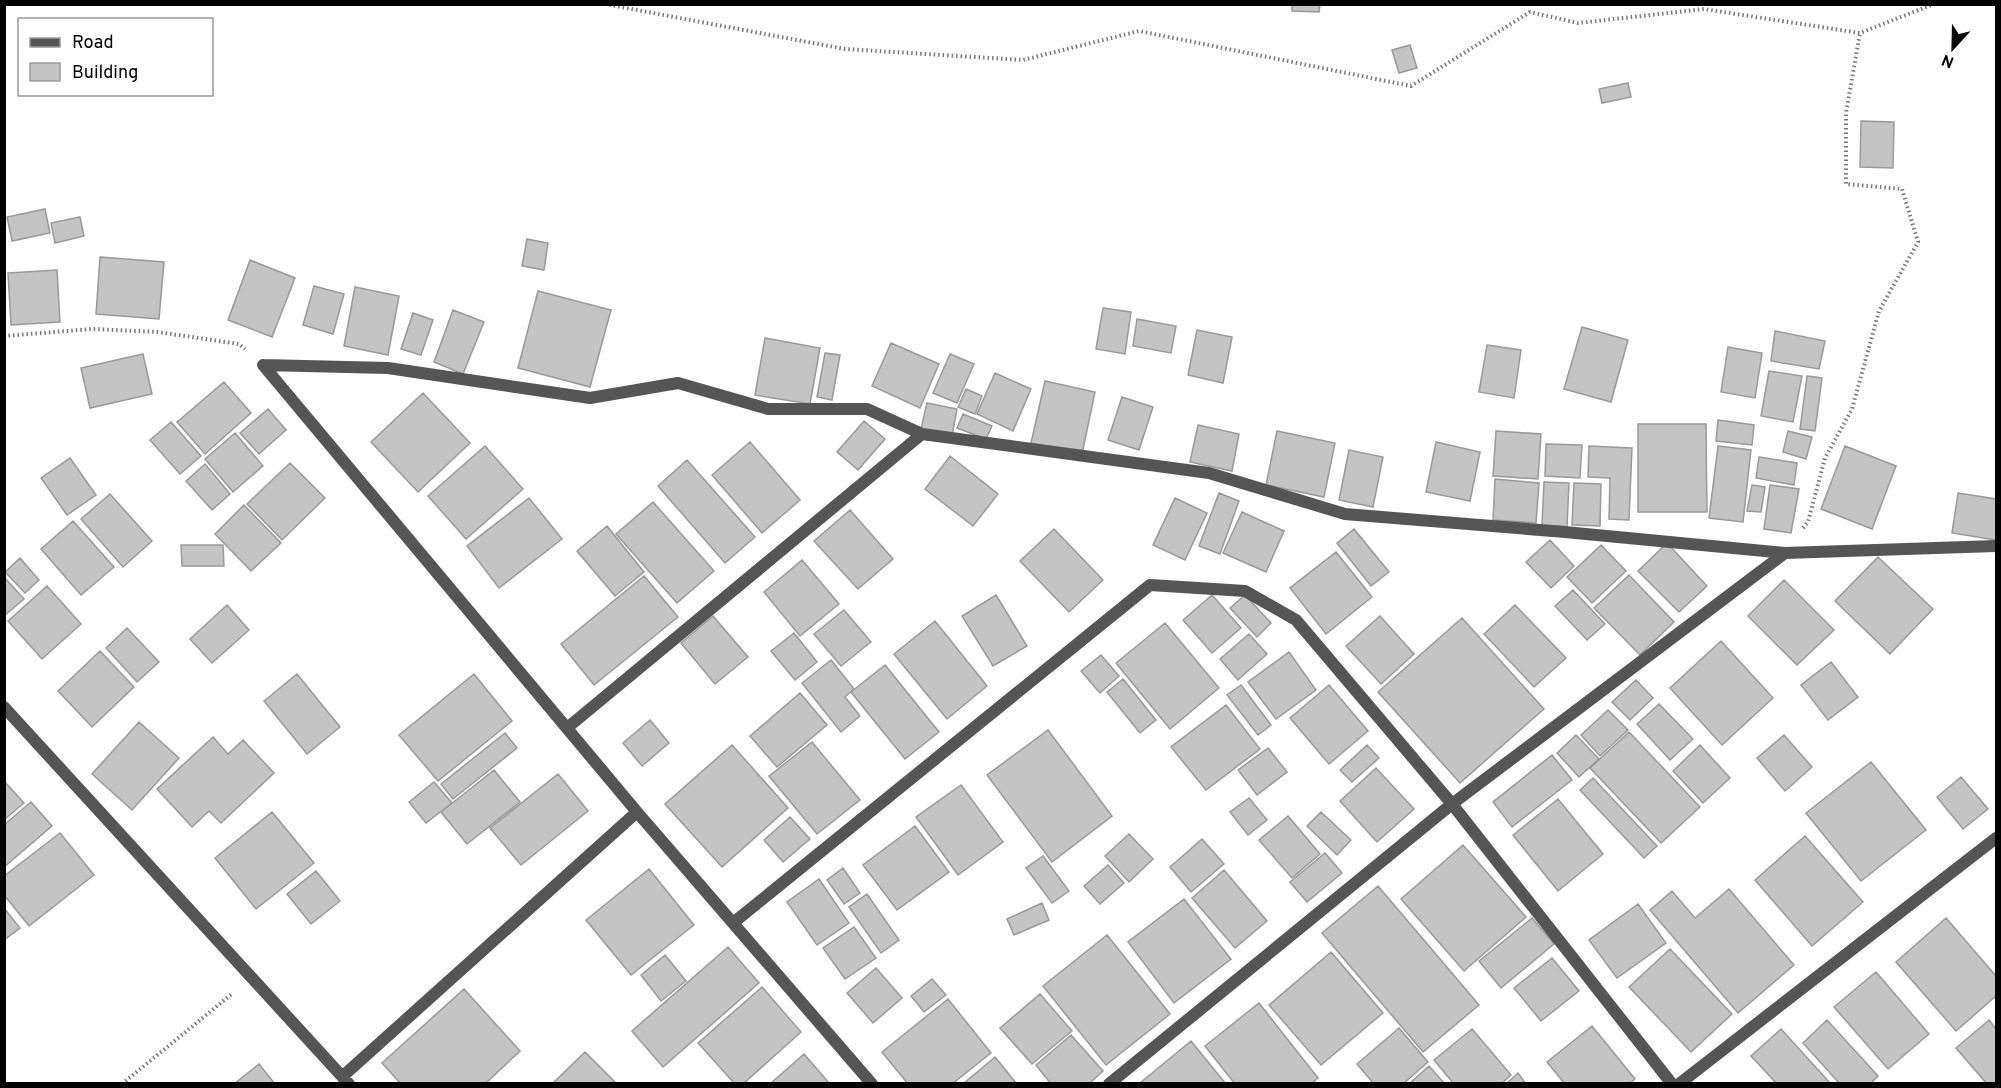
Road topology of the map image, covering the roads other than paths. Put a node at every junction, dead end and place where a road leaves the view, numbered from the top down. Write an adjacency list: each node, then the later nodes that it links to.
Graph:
1 (922, 434): 3 (street); 5 (street); 5 (street)
2 (1996, 546): 3 (street)
3 (1785, 553): 6 (street)
4 (4, 707): 10 (street)
5 (567, 728): 7 (street)
6 (1452, 804): 9 (street); 12 (street); 13 (street)
7 (637, 812): 9 (street); 10 (street)
8 (1996, 838): 14 (street)
9 (733, 923): 11 (street)
10 (346, 1080)
11 (872, 1083)
12 (1108, 1083)
13 (1672, 1083)
14 (1679, 1083)

